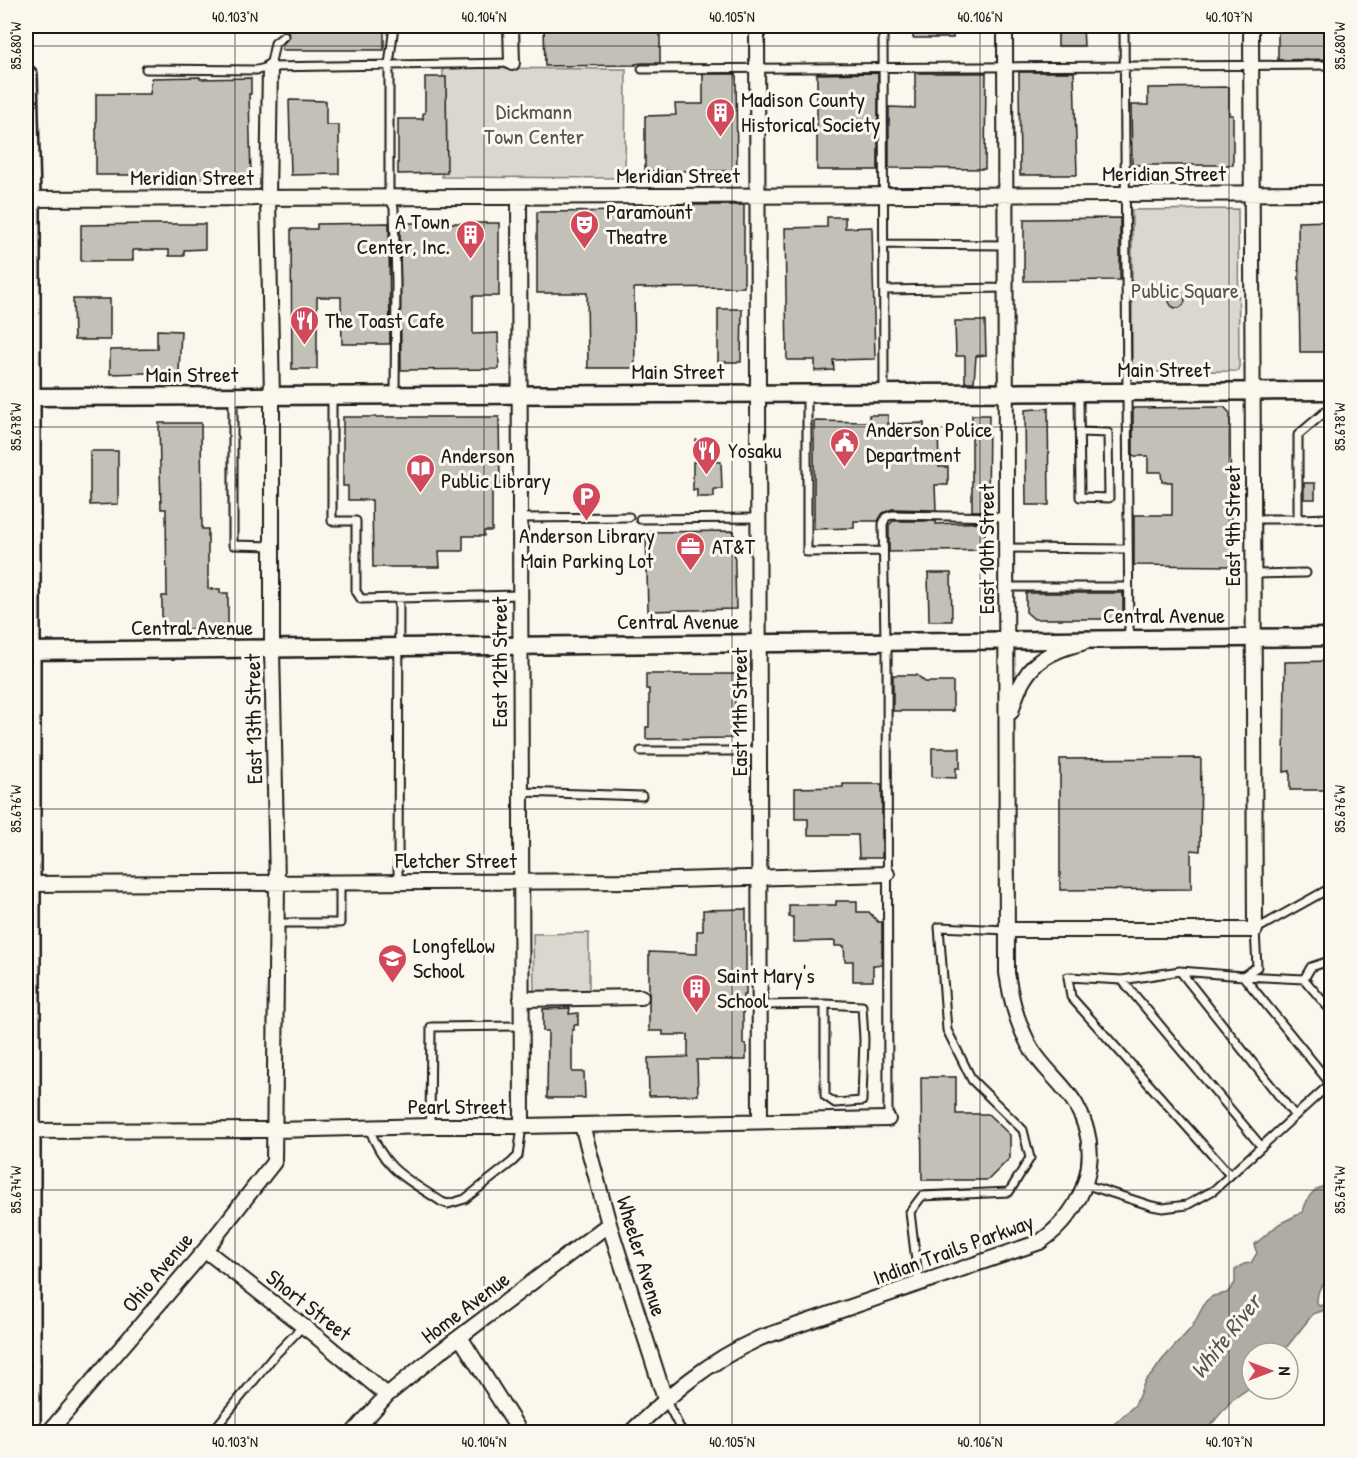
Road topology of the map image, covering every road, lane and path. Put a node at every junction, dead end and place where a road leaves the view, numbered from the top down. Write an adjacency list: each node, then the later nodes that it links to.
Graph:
1 (394, 26): 9 (lane)
2 (511, 26): 11 (street)
3 (757, 26): 18 (street, East 11th Street)
4 (883, 26): 19 (lane)
5 (1005, 26): 13 (street, East 10th Street)
6 (1124, 26): 15 (lane)
7 (1251, 26): 16 (street, East 9th Street)
8 (384, 35): 9 (lane)
9 (393, 35): 12 (lane)
10 (284, 36): 17 (lane)
11 (512, 63): 12 (lane)
12 (389, 65): 17 (lane); 29 (lane)
13 (1005, 65): 15 (lane); 19 (lane); 25 (street, East 10th Street)
14 (1332, 65): 16 (lane)
15 (1124, 66): 16 (lane); 26 (lane)
16 (1251, 66): 23 (street, East 9th Street)
17 (270, 67): 20 (lane); 31 (street, East 13th Street)
18 (757, 67): 19 (lane); 21 (lane); 28 (street, East 11th Street)
19 (884, 67): 27 (lane)
20 (146, 69)
21 (642, 69)
22 (26, 76): 32 (main road)
23 (1252, 193): 24 (street, Meridian Street); 26 (street, Meridian Street); 37 (street, East 9th Street)
24 (1332, 193)
25 (1006, 194): 26 (street, Meridian Street); 27 (street, Meridian Street); 34 (street, East 10th Street)
26 (1125, 194): 41 (lane)
27 (884, 195): 28 (street, Meridian Street); 33 (lane)
28 (757, 196): 30 (street, Meridian Street); 42 (street, East 11th Street)
29 (389, 197): 30 (street, Meridian Street); 31 (street, Meridian Street); 46 (lane)
30 (519, 197): 45 (street, East 12th Street)
31 (268, 198): 32 (street, Meridian Street); 48 (street, East 13th Street)
32 (27, 199): 50 (main road)
33 (884, 244): 34 (lane); 36 (lane)
34 (1006, 246): 35 (street, East 10th Street)
35 (1006, 288): 36 (lane); 39 (street, East 10th Street)
36 (884, 290): 44 (lane)
37 (1253, 391): 38 (street, Main Street); 41 (street, Main Street); 59 (street, East 9th Street)
38 (1332, 391)
39 (1006, 392): 40 (street, Main Street); 44 (street, Main Street); 54 (street, East 10th Street)
40 (1079, 392): 41 (street, Main Street); 52 (lane)
41 (1126, 392): 63 (lane)
42 (758, 393): 43 (street, Main Street); 45 (street, Main Street); 56 (street, East 11th Street)
43 (807, 393): 44 (street, Main Street); 64 (lane)
44 (885, 393)
45 (520, 394): 46 (street, Main Street); 55 (street, East 12th Street)
46 (395, 395): 49 (street, Main Street)
47 (233, 396): 48 (street, Main Street); 50 (street, Main Street); 61 (lane)
48 (272, 396): 49 (street, Main Street); 61 (street, East 13th Street)
49 (332, 396): 70 (lane)
50 (28, 397): 81 (main road)
51 (1332, 406): 60 (lane)
52 (1080, 432): 52 (lane)
53 (629, 517): 55 (lane)
54 (1006, 517): 62 (street, East 10th Street); 64 (lane)
55 (520, 518): 69 (street, East 12th Street)
56 (759, 518): 58 (lane); 77 (street, East 11th Street)
57 (1332, 518): 60 (lane)
58 (640, 519)
59 (1253, 519): 60 (lane); 66 (street, East 9th Street)
60 (1298, 519)
61 (272, 546): 80 (street, East 13th Street)
62 (1006, 548): 63 (lane); 67 (street, East 10th Street)
63 (1127, 549): 68 (lane)
64 (884, 551): 76 (lane)
65 (1306, 573): 66 (lane)
66 (1254, 574): 71 (street, East 9th Street)
67 (1007, 586): 68 (lane); 75 (street, East 10th Street)
68 (1128, 587): 74 (lane)
69 (520, 595): 70 (lane); 78 (street, East 12th Street)
70 (399, 598): 79 (lane)
71 (1254, 637): 72 (street, Central Avenue); 74 (street, Central Avenue); 99 (street, East 9th Street)
72 (1332, 637)
73 (1104, 638): 74 (street, Central Avenue); 75 (street, Central Avenue); 83 (street)
74 (1129, 638)
75 (1007, 639): 76 (street, Central Avenue); 83 (street, East 10th Street)
76 (886, 641): 77 (street, Central Avenue); 89 (lane)
77 (760, 642): 78 (street, Central Avenue); 84 (street, East 11th Street)
78 (520, 644): 79 (street, Central Avenue); 86 (street, East 12th Street)
79 (399, 647): 80 (street, Central Avenue); 91 (lane)
80 (272, 649): 81 (street, Central Avenue); 92 (street, East 13th Street)
81 (28, 651): 82 (main road)
82 (27, 738): 88 (main road)
83 (1007, 743): 98 (street, East 10th Street)
84 (760, 751): 85 (lane); 90 (street, East 11th Street)
85 (641, 752)
86 (521, 792): 87 (lane); 94 (street, East 12th Street)
87 (642, 796)
88 (27, 842): 95 (main road)
89 (887, 874): 90 (street, Fletcher Street); 113 (lane)
90 (760, 877): 94 (street, Fletcher Street); 108 (street, East 11th Street)
91 (398, 881): 93 (street, Fletcher Street); 94 (street, Fletcher Street)
92 (277, 882): 93 (street, Fletcher Street); 95 (street, Fletcher Street); 97 (street, East 13th Street)
93 (340, 882): 97 (lane)
94 (521, 882): 106 (street, East 12th Street)
95 (27, 884): 120 (main road)
96 (1332, 887): 99 (lane)
97 (277, 923): 119 (street, East 13th Street)
98 (1007, 930): 99 (street); 123 (street, Indian Trails Parkway); 126 (lane)
99 (1255, 930): 102 (lane)
100 (1332, 960): 103 (lane)
101 (1180, 971): 102 (lane); 104 (lane); 112 (lane)
102 (1243, 976): 103 (lane); 111 (lane)
103 (1304, 979): 109 (lane)
104 (1122, 981): 121 (lane); 122 (lane)
105 (641, 997): 106 (street)
106 (521, 999): 110 (street, East 12th Street)
107 (825, 1004): 107 (lane); 108 (lane)
108 (760, 1005): 114 (street, East 11th Street)
109 (1332, 1012)
110 (522, 1026): 116 (lane); 117 (street, East 12th Street)
111 (1331, 1083): 112 (lane)
112 (1295, 1116): 121 (lane)
113 (888, 1119): 114 (street, Pearl Street)
114 (760, 1121): 115 (street, Pearl Street)
115 (582, 1125): 117 (street, Pearl Street); 124 (street, Wheeler Avenue)
116 (430, 1126): 117 (street, Pearl Street); 118 (street, Pearl Street)
117 (522, 1126): 118 (lane)
118 (369, 1128): 119 (street, Pearl Street)
119 (276, 1130): 120 (street, Pearl Street); 125 (street, Ohio Avenue)
120 (27, 1131): 131 (main road)
121 (1261, 1146): 122 (lane)
122 (1230, 1175): 123 (lane)
123 (1084, 1185): 126 (street, Indian Trails Parkway)
124 (609, 1224): 128 (street, Home Avenue); 130 (street, Wheeler Avenue)
125 (205, 1250): 127 (street, Short Street); 131 (street, Ohio Avenue)
126 (919, 1285): 130 (street, Indian Trails Parkway)
127 (303, 1326): 129 (street, Short Street); 132 (lane)
128 (460, 1337): 129 (street, Home Avenue); 134 (street)
129 (387, 1395): 133 (street, Home Avenue)
130 (666, 1399): 135 (street, Indian Trails Parkway); 136 (lane)
131 (33, 1431)
132 (212, 1432)
133 (354, 1432)
134 (520, 1432)
135 (631, 1432)
136 (682, 1432)

